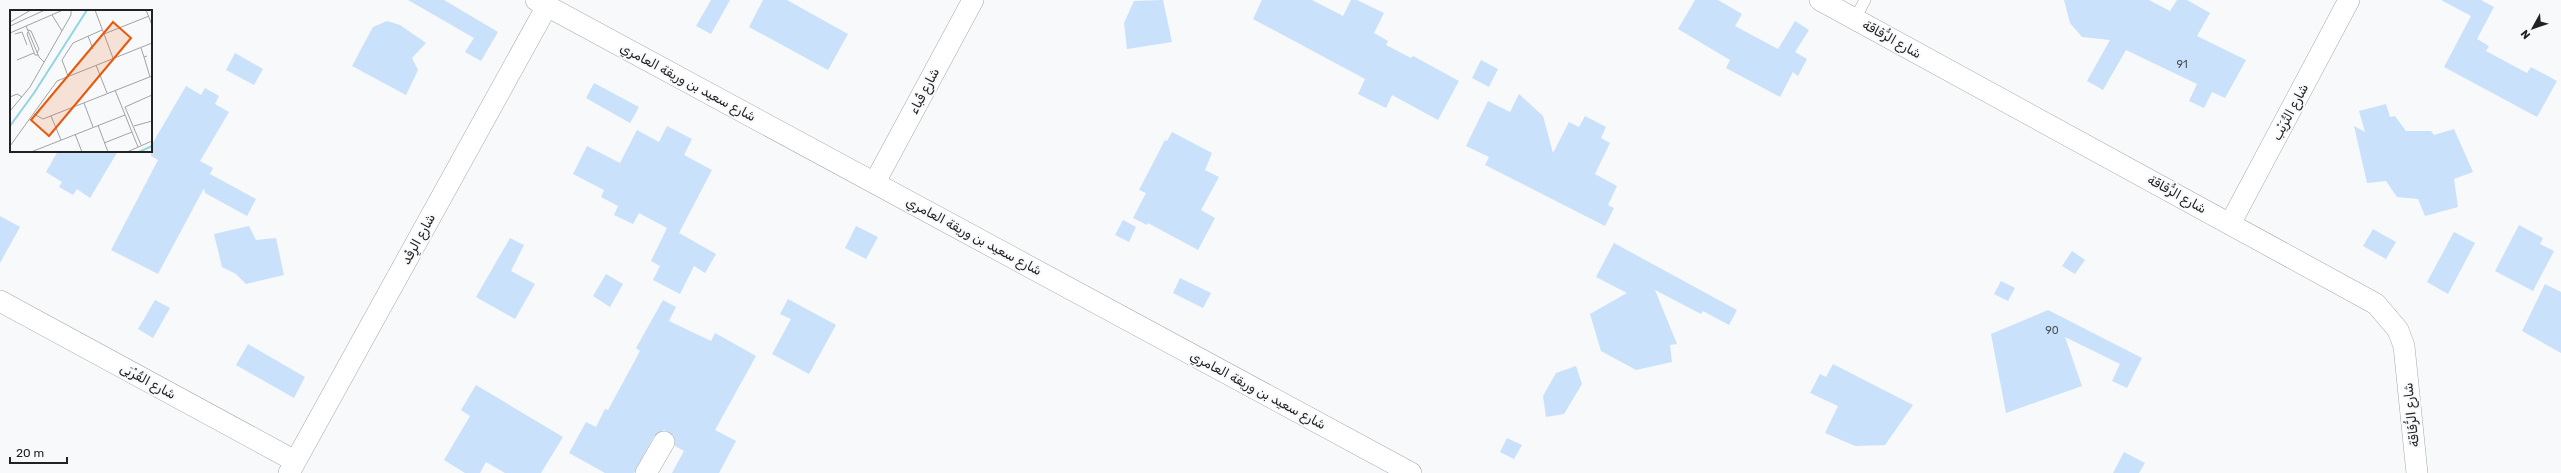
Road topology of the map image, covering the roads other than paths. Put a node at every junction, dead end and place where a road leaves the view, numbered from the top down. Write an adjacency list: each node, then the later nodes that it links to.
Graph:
1 (973, 0): 7 (street, شارع قُباء)
2 (1820, 0): 6 (street, شارع الرُّفَاقَة)
3 (1865, 0): 6 (lane)
4 (2349, 0): 8 (street, شارع الثُرَيْب)
5 (541, 3): 7 (street, شارع سعيد بن وريقة العامري); 11 (street, شارع الرِفْد)
6 (1855, 19): 8 (street, شارع الرُّفَاقَة)
7 (875, 182): 12 (street, شارع سعيد بن وريقة العامري)
8 (2230, 224): 14 (street, شارع الرُّفَاقَة)
9 (0, 301): 11 (street, شارع القُرْبَى)
10 (664, 442): 13 (street)
11 (292, 467)
12 (1404, 471)
13 (646, 473)
14 (2417, 473)

